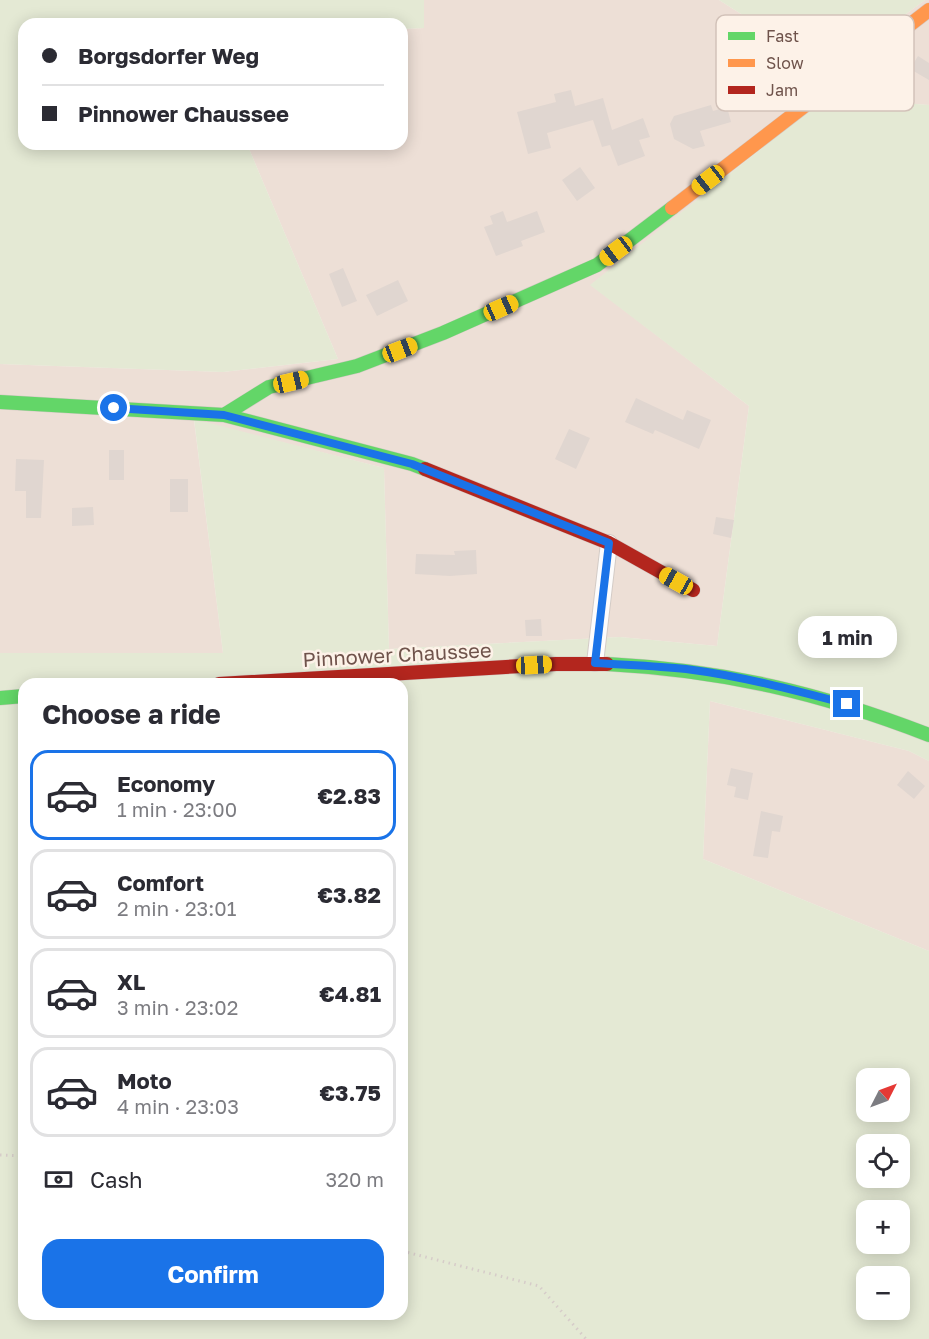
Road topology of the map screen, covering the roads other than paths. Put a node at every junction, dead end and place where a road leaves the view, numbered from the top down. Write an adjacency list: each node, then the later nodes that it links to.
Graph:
1 (929, 10): 2 (street)
2 (914, 22)
3 (798, 111): 5 (street)
4 (0, 402): 5 (street)
5 (224, 415): 6 (street)
6 (609, 543): 7 (street); 8 (street)
7 (693, 590)
8 (595, 663): 9 (street, Pinnower Chaussee); 12 (street, Pinnower Chaussee)
9 (326, 678)
10 (18, 696): 11 (street)
11 (0, 698)
12 (929, 735)

